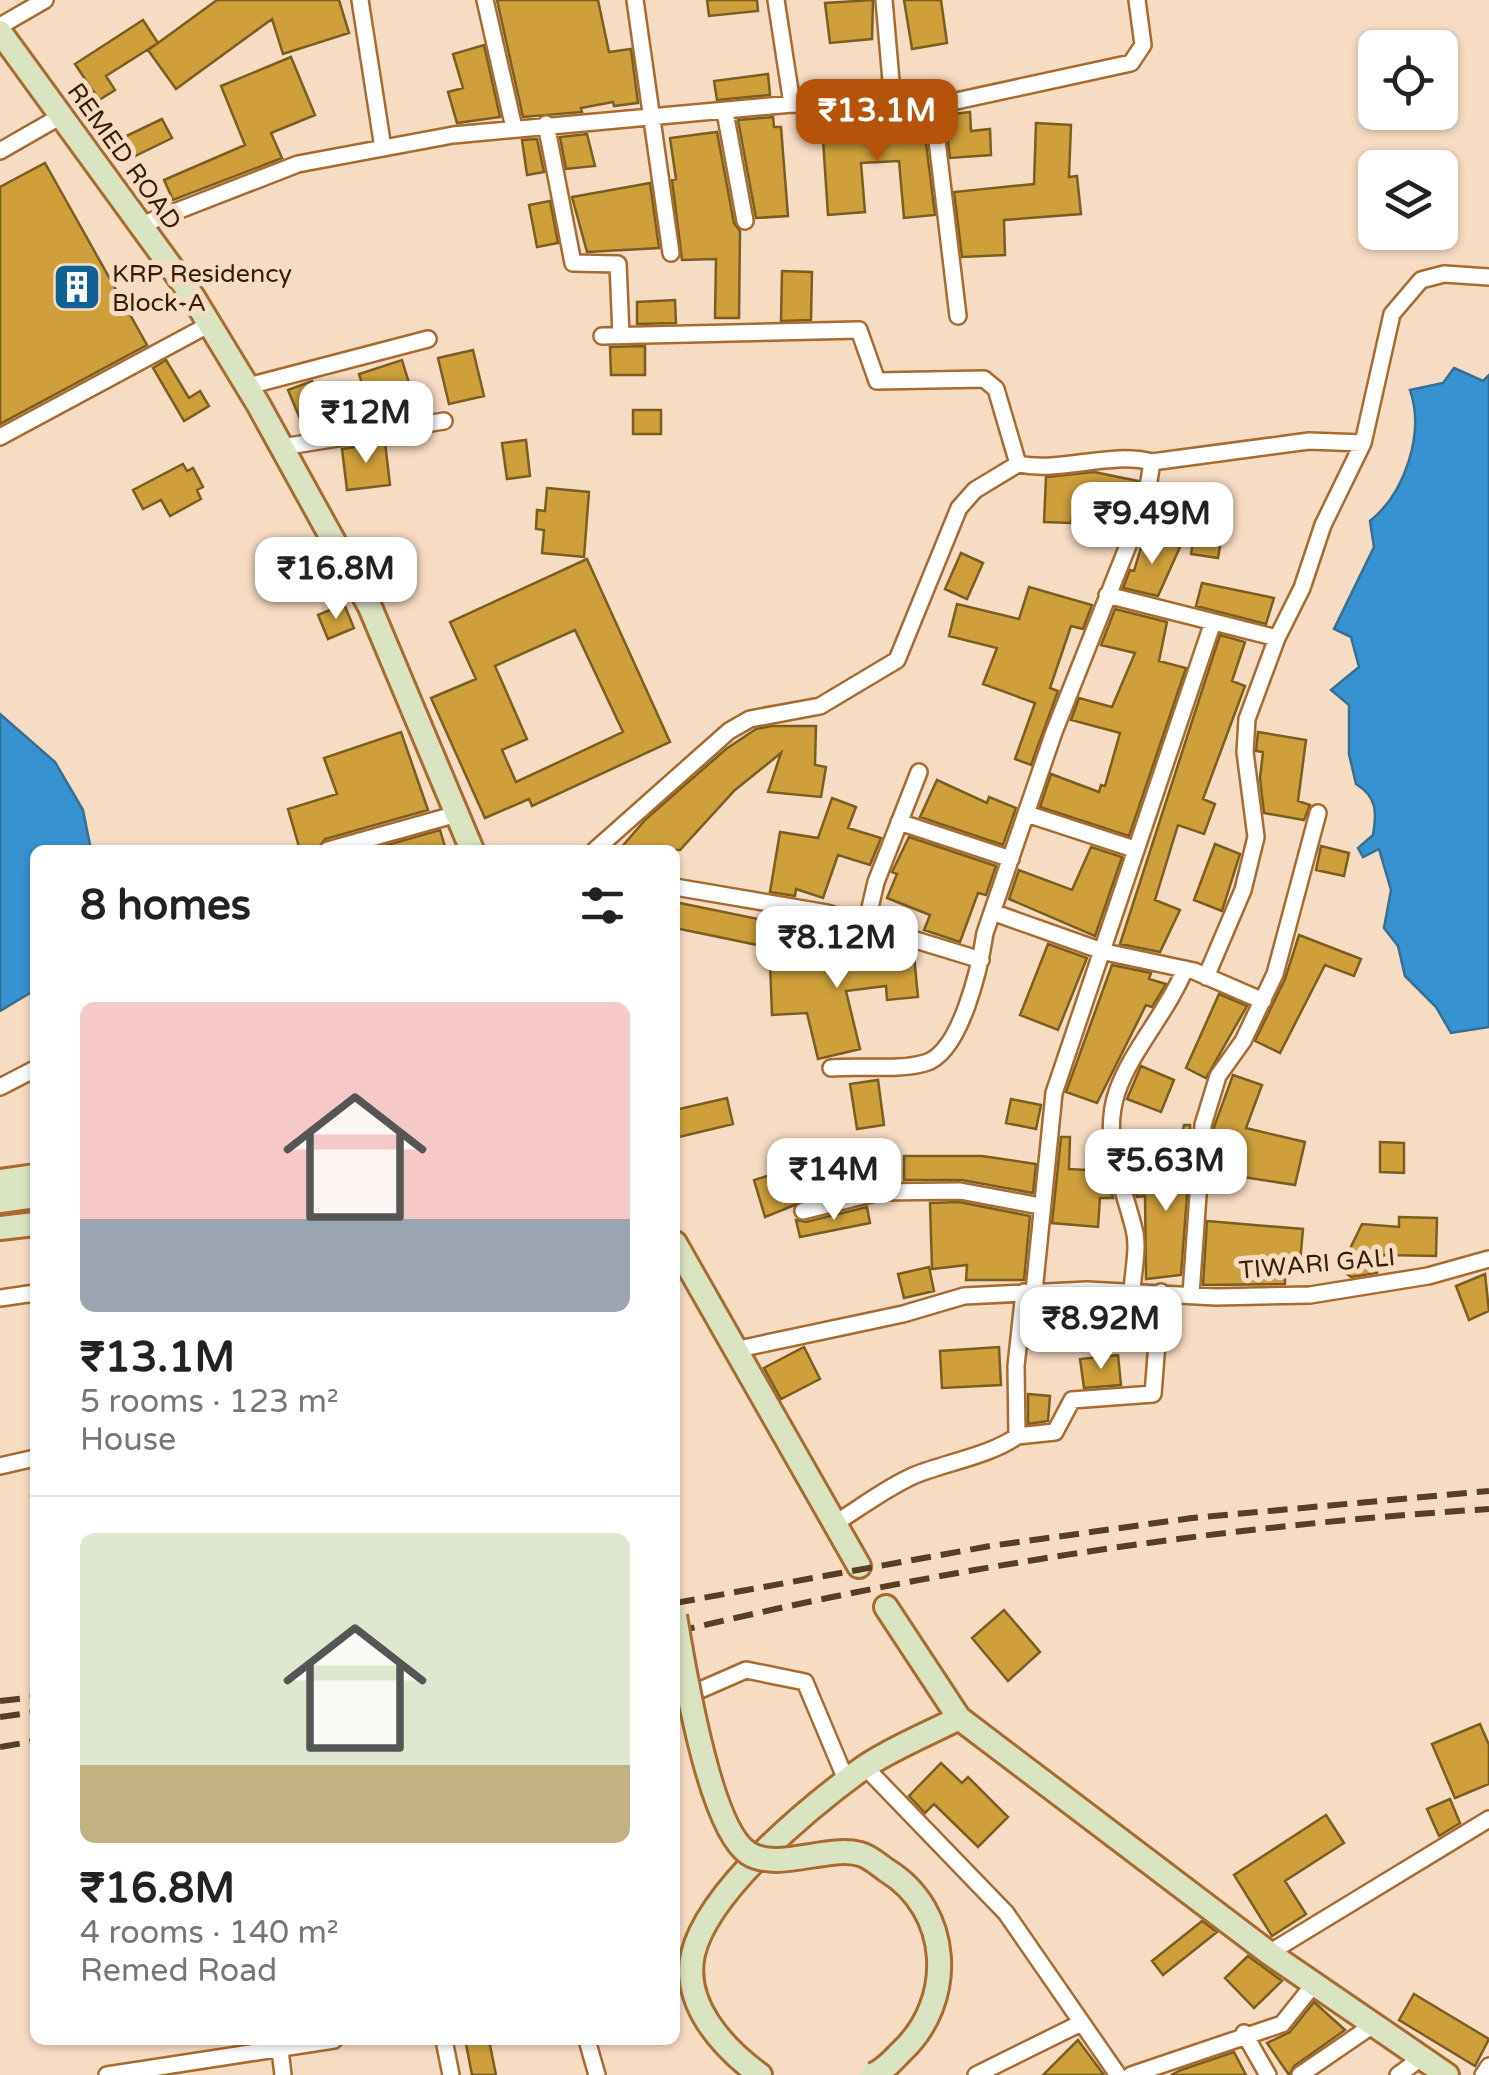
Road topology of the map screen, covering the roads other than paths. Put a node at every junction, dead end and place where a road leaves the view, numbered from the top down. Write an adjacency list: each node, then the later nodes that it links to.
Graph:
1 (44, 0): 8 (street)
2 (360, 0): 17 (street)
3 (485, 0): 16 (street)
4 (634, 0): 14 (street)
5 (776, 0): 9 (street)
6 (884, 0): 10 (street)
7 (1137, 0): 11 (street)
8 (0, 28): 13 (main road, REMED ROAD)
9 (792, 104): 10 (street); 12 (street)
10 (894, 104): 11 (street)
11 (933, 106): 23 (street)
12 (725, 112): 14 (street); 19 (street)
13 (61, 116): 18 (street); 20 (main road, REMED ROAD)
14 (653, 116): 15 (street); 21 (street)
15 (546, 124): 16 (street); 25 (street)
16 (514, 128): 17 (street)
17 (383, 148): 20 (street)
18 (0, 151)
19 (745, 221)
20 (141, 225): 24 (main road, REMED ROAD)
21 (671, 253)
22 (1489, 276): 31 (street)
23 (958, 316)
24 (210, 324): 28 (main road, REMED ROAD); 30 (street)
25 (621, 335): 26 (street); 34 (street)
26 (602, 336)
27 (428, 339): 28 (street)
28 (248, 386): 32 (main road, REMED ROAD)
29 (444, 421): 32 (street)
30 (0, 438)
31 (1363, 443): 33 (street); 37 (street)
32 (282, 446): 40 (main road, REMED ROAD)
33 (1152, 462): 34 (street); 35 (street)
34 (1018, 464): 45 (street)
35 (1107, 595): 36 (street); 41 (street)
36 (1213, 622): 37 (street); 46 (street)
37 (1277, 638): 54 (street)
38 (919, 772): 42 (street)
39 (1318, 813): 55 (street)
40 (457, 814): 43 (street); 44 (main road, REMED ROAD)
41 (1027, 814): 46 (street); 47 (street)
42 (899, 822): 47 (street); 50 (street)
43 (346, 845)
44 (470, 845)
45 (601, 845)
46 (1134, 849): 51 (street)
47 (1011, 859): 49 (street)
48 (680, 888): 50 (street)
49 (992, 912): 51 (street); 52 (street)
50 (866, 924): 52 (street)
51 (1105, 952): 53 (street); 63 (street)
52 (981, 960): 56 (street)
53 (1185, 970): 54 (street); 69 (street)
54 (1206, 976): 55 (street)
55 (1264, 1001): 73 (street)
56 (831, 1068)
57 (30, 1072): 58 (street)
58 (0, 1087)
59 (30, 1177): 60 (main road)
60 (0, 1181)
61 (30, 1197): 62 (main road)
62 (0, 1200)
63 (1040, 1206): 64 (street); 70 (street)
64 (803, 1211)
65 (30, 1225): 66 (main road)
66 (0, 1228)
67 (680, 1252): 75 (main road)
68 (1489, 1259): 73 (street, TIWARI GALI)
69 (1132, 1291): 70 (street, TIWARI GALI); 71 (street, TIWARI GALI)
70 (1029, 1292): 75 (street, TIWARI GALI); 76 (street)
71 (1162, 1292): 73 (street, TIWARI GALI); 76 (street)
72 (30, 1294): 74 (street)
73 (1191, 1294)
74 (0, 1298)
75 (734, 1350): 79 (main road)
76 (1017, 1436): 79 (street)
77 (30, 1459): 78 (street)
78 (0, 1466)
79 (834, 1524): 80 (main road)
80 (860, 1566)
81 (886, 1607): 84 (main road)
82 (680, 1647): 104 (main road, bridge)
83 (680, 1700): 85 (street)
84 (959, 1718): 85 (main road); 87 (main road)
85 (856, 1775): 89 (street); 103 (main road)
86 (1489, 1819): 87 (street)
87 (1269, 1953): 88 (main road)
88 (1314, 1984): 90 (main road); 91 (street)
89 (1078, 2024): 105 (street); 106 (street)
90 (1372, 2026): 96 (main road); 109 (street)
91 (1244, 2033): 98 (street); 108 (street)
92 (307, 2045): 95 (street)
93 (445, 2045): 101 (street)
94 (588, 2045): 102 (street)
95 (280, 2050): 99 (street); 100 (street)
96 (1421, 2058): 110 (street); 111 (main road)
97 (1489, 2066): 112 (street)
98 (1172, 2068): 107 (street)
99 (107, 2075)
100 (284, 2075)
101 (451, 2075)
102 (596, 2075)
103 (760, 2075)
104 (872, 2075)
105 (976, 2075)
106 (1118, 2075)
107 (1131, 2075)
108 (1268, 2075)
109 (1300, 2075)
110 (1398, 2075)
111 (1447, 2075)
112 (1483, 2075)

